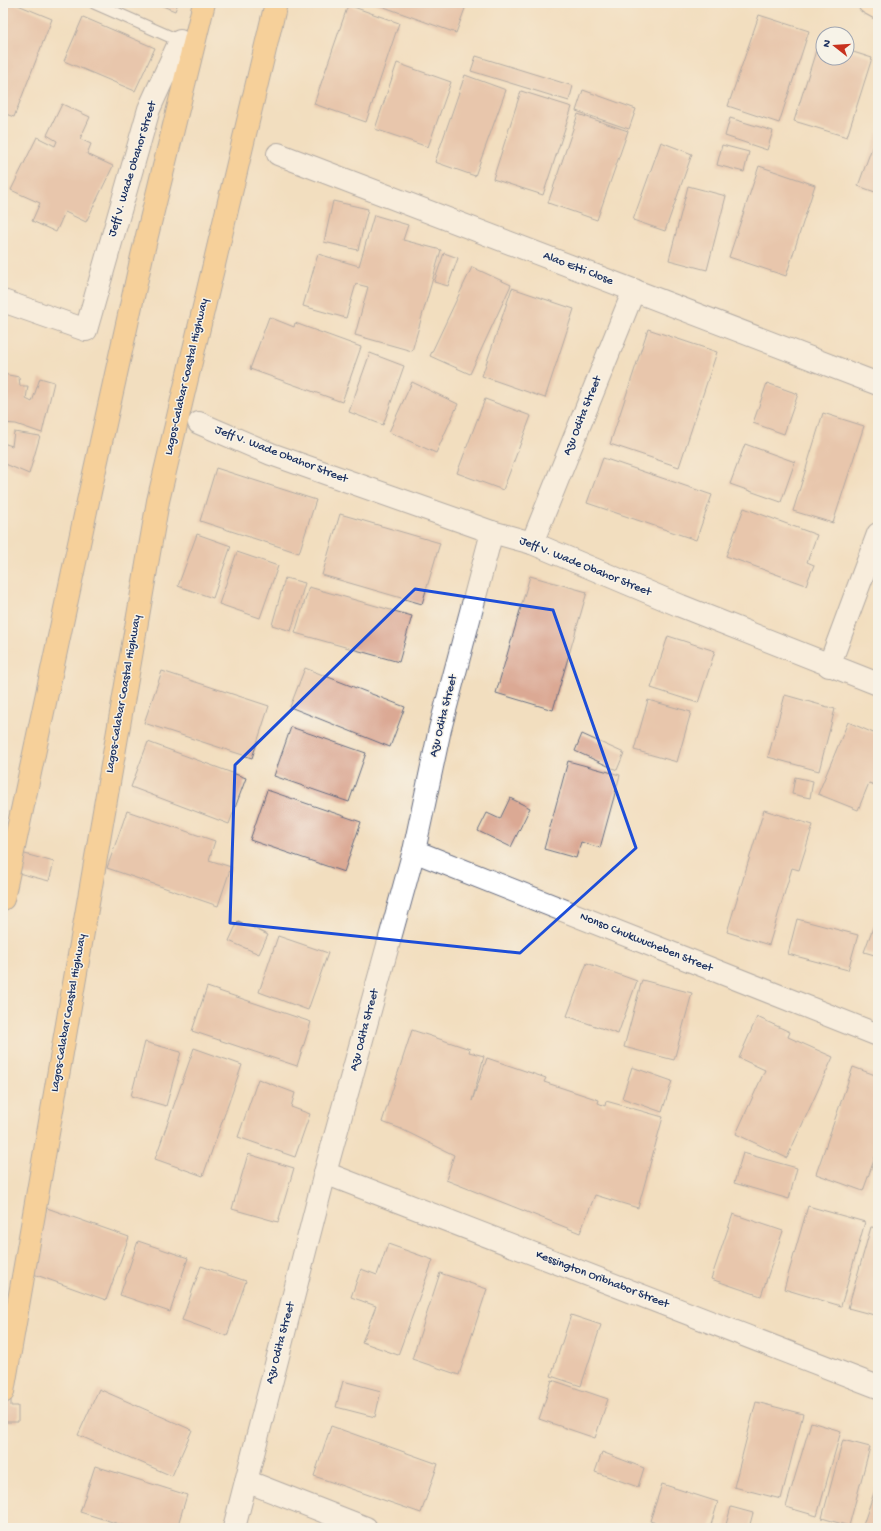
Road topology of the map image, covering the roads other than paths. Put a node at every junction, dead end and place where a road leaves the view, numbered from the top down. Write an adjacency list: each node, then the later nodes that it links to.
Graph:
1 (94, 3): 6 (lane)
2 (204, 3): 18 (highway)
3 (276, 3): 22 (highway, Lagos-Calabar Coastal Highway)
4 (869, 3): 5 (street)
5 (878, 8)
6 (180, 41): 9 (street, Jeff V. Wade Obahor Street)
7 (278, 154): 8 (street, Alao Etti Close)
8 (634, 290): 10 (street, Alao Etti Close); 14 (street, Azu Odita Street)
9 (3, 301)
10 (878, 384)
11 (199, 424): 12 (street, Jeff V. Wade Obahor Street)
12 (492, 532): 14 (street, Jeff V. Wade Obahor Street); 17 (street, Azu Odita Street)
13 (878, 534): 15 (street)
14 (532, 542): 15 (street, Jeff V. Wade Obahor Street)
15 (829, 666): 16 (street, Jeff V. Wade Obahor Street)
16 (878, 684)
17 (414, 851): 19 (street, Nonso Chukwucheben Street); 20 (street, Azu Odita Street)
18 (3, 899)
19 (878, 1035)
20 (326, 1174): 21 (street, Kessington Oribhabor Street); 23 (street, Azu Odita Street)
21 (878, 1387)
22 (3, 1392)
23 (246, 1482): 24 (street, Azu Odita Street); 25 (street)
24 (234, 1528)
25 (366, 1528)

